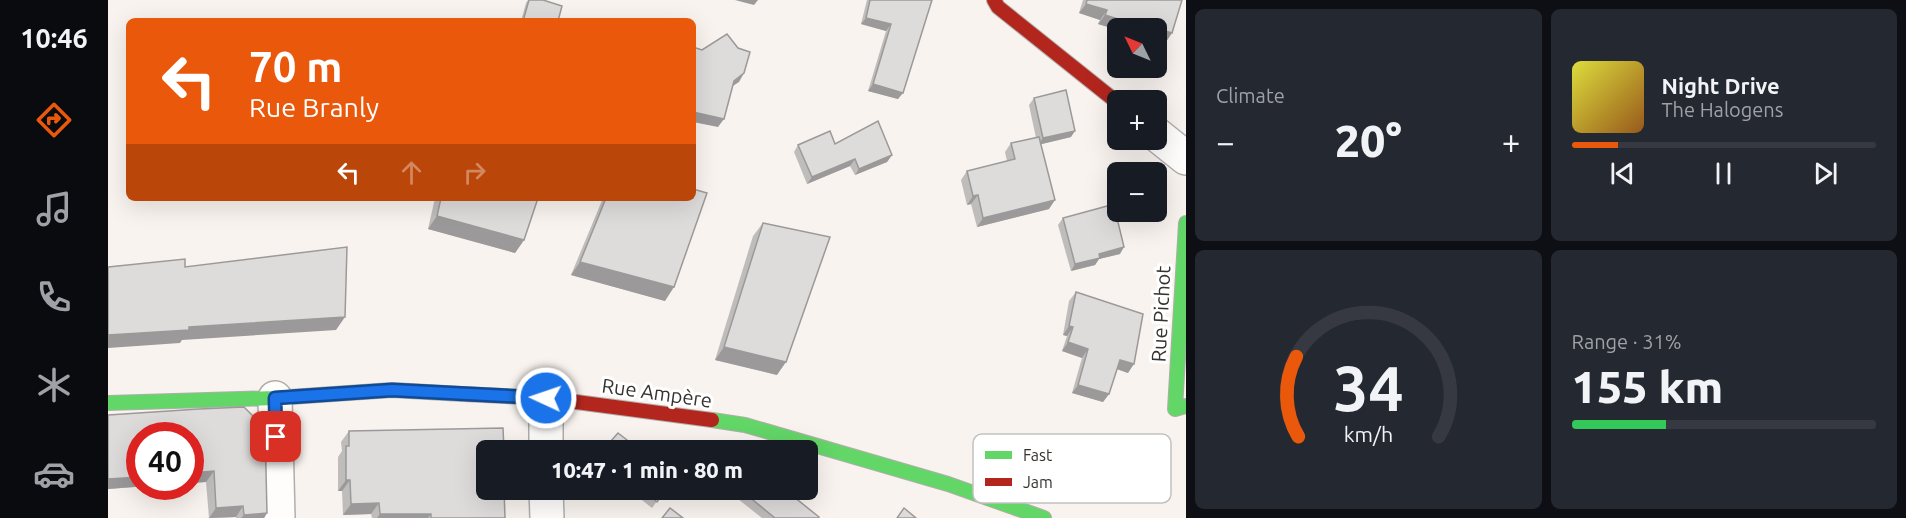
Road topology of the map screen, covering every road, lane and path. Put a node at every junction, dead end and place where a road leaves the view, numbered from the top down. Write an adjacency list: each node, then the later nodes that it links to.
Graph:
1 (994, 0): 2 (street)
2 (1107, 94)
3 (1167, 143): 4 (street)
4 (1186, 158)
5 (1186, 223): 9 (street, Rue Pichot)
6 (275, 398): 7 (street, Rue Ampère); 8 (street, Rue Ampère); 14 (street)
7 (546, 398): 10 (street); 11 (street, Rue Ampère)
8 (108, 403)
9 (1181, 407)
10 (546, 440)
11 (973, 493)
12 (546, 500): 15 (street)
13 (1002, 503): 16 (street, Rue Ampère)
14 (278, 518)
15 (547, 518)
16 (1044, 518)

